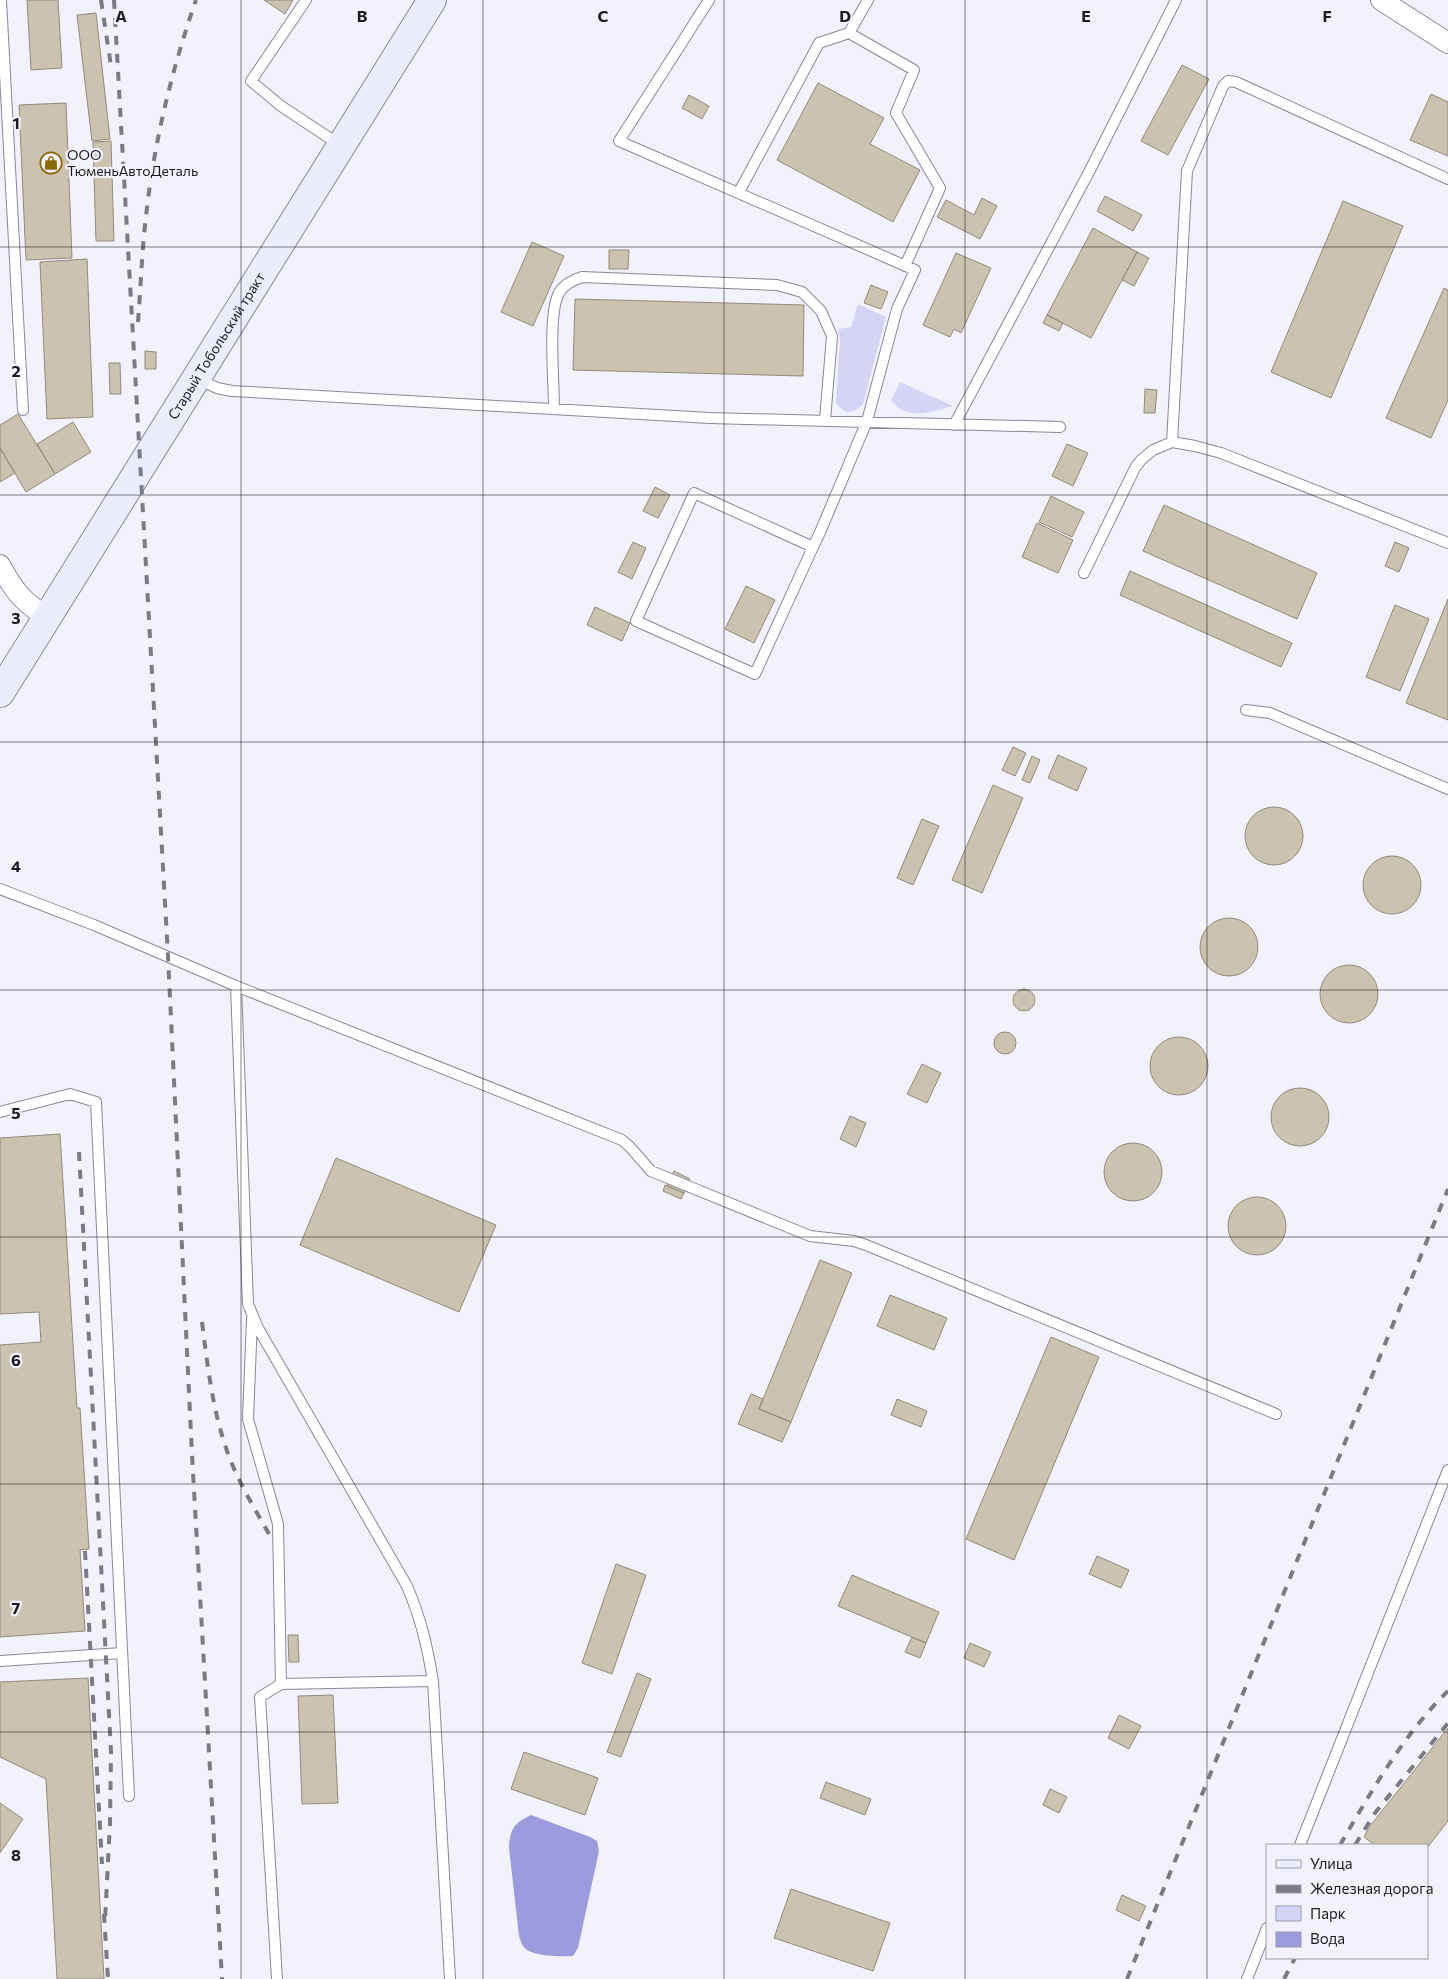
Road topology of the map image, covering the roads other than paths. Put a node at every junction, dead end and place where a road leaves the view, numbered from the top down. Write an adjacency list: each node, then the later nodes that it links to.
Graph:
1 (306, 0): 10 (lane)
2 (432, 0): 10 (street, Старый Тобольский тракт)
3 (709, 0): 12 (lane)
4 (868, 0): 8 (lane)
5 (1176, 0): 19 (lane)
6 (1381, 0): 9 (street)
7 (1, 7): 16 (lane)
8 (849, 33): 12 (lane); 13 (lane)
9 (1448, 43)
10 (340, 146): 14 (street, Старый Тобольский тракт)
11 (1448, 179): 21 (lane)
12 (739, 192): 13 (lane)
13 (905, 266): 18 (lane)
14 (195, 377): 15 (lane); 26 (street, Старый Тобольский тракт)
15 (554, 408): 17 (lane); 17 (lane)
16 (23, 410)
17 (825, 420): 18 (lane)
18 (867, 421): 19 (lane); 23 (lane)
19 (954, 425): 20 (lane)
20 (1060, 427)
21 (1172, 442): 22 (lane); 25 (lane)
22 (1448, 543)
23 (813, 547): 23 (lane)
24 (0, 565): 26 (street)
25 (1084, 573)
26 (47, 617): 27 (street, Старый Тобольский тракт)
27 (0, 692)
28 (1246, 710): 29 (lane)
29 (1448, 789)
30 (0, 890): 31 (lane)
31 (236, 986): 33 (lane); 34 (lane)
32 (0, 1112): 36 (lane)
33 (252, 1317): 38 (lane); 39 (lane)
34 (1276, 1414)
35 (1448, 1470): 41 (lane)
36 (122, 1653): 37 (lane); 40 (lane)
37 (0, 1661)
38 (433, 1681): 39 (lane); 44 (lane)
39 (281, 1684): 43 (lane)
40 (129, 1796)
41 (1300, 1844)
42 (1266, 1931): 45 (lane)
43 (277, 1979)
44 (450, 1979)
45 (1247, 1979)

